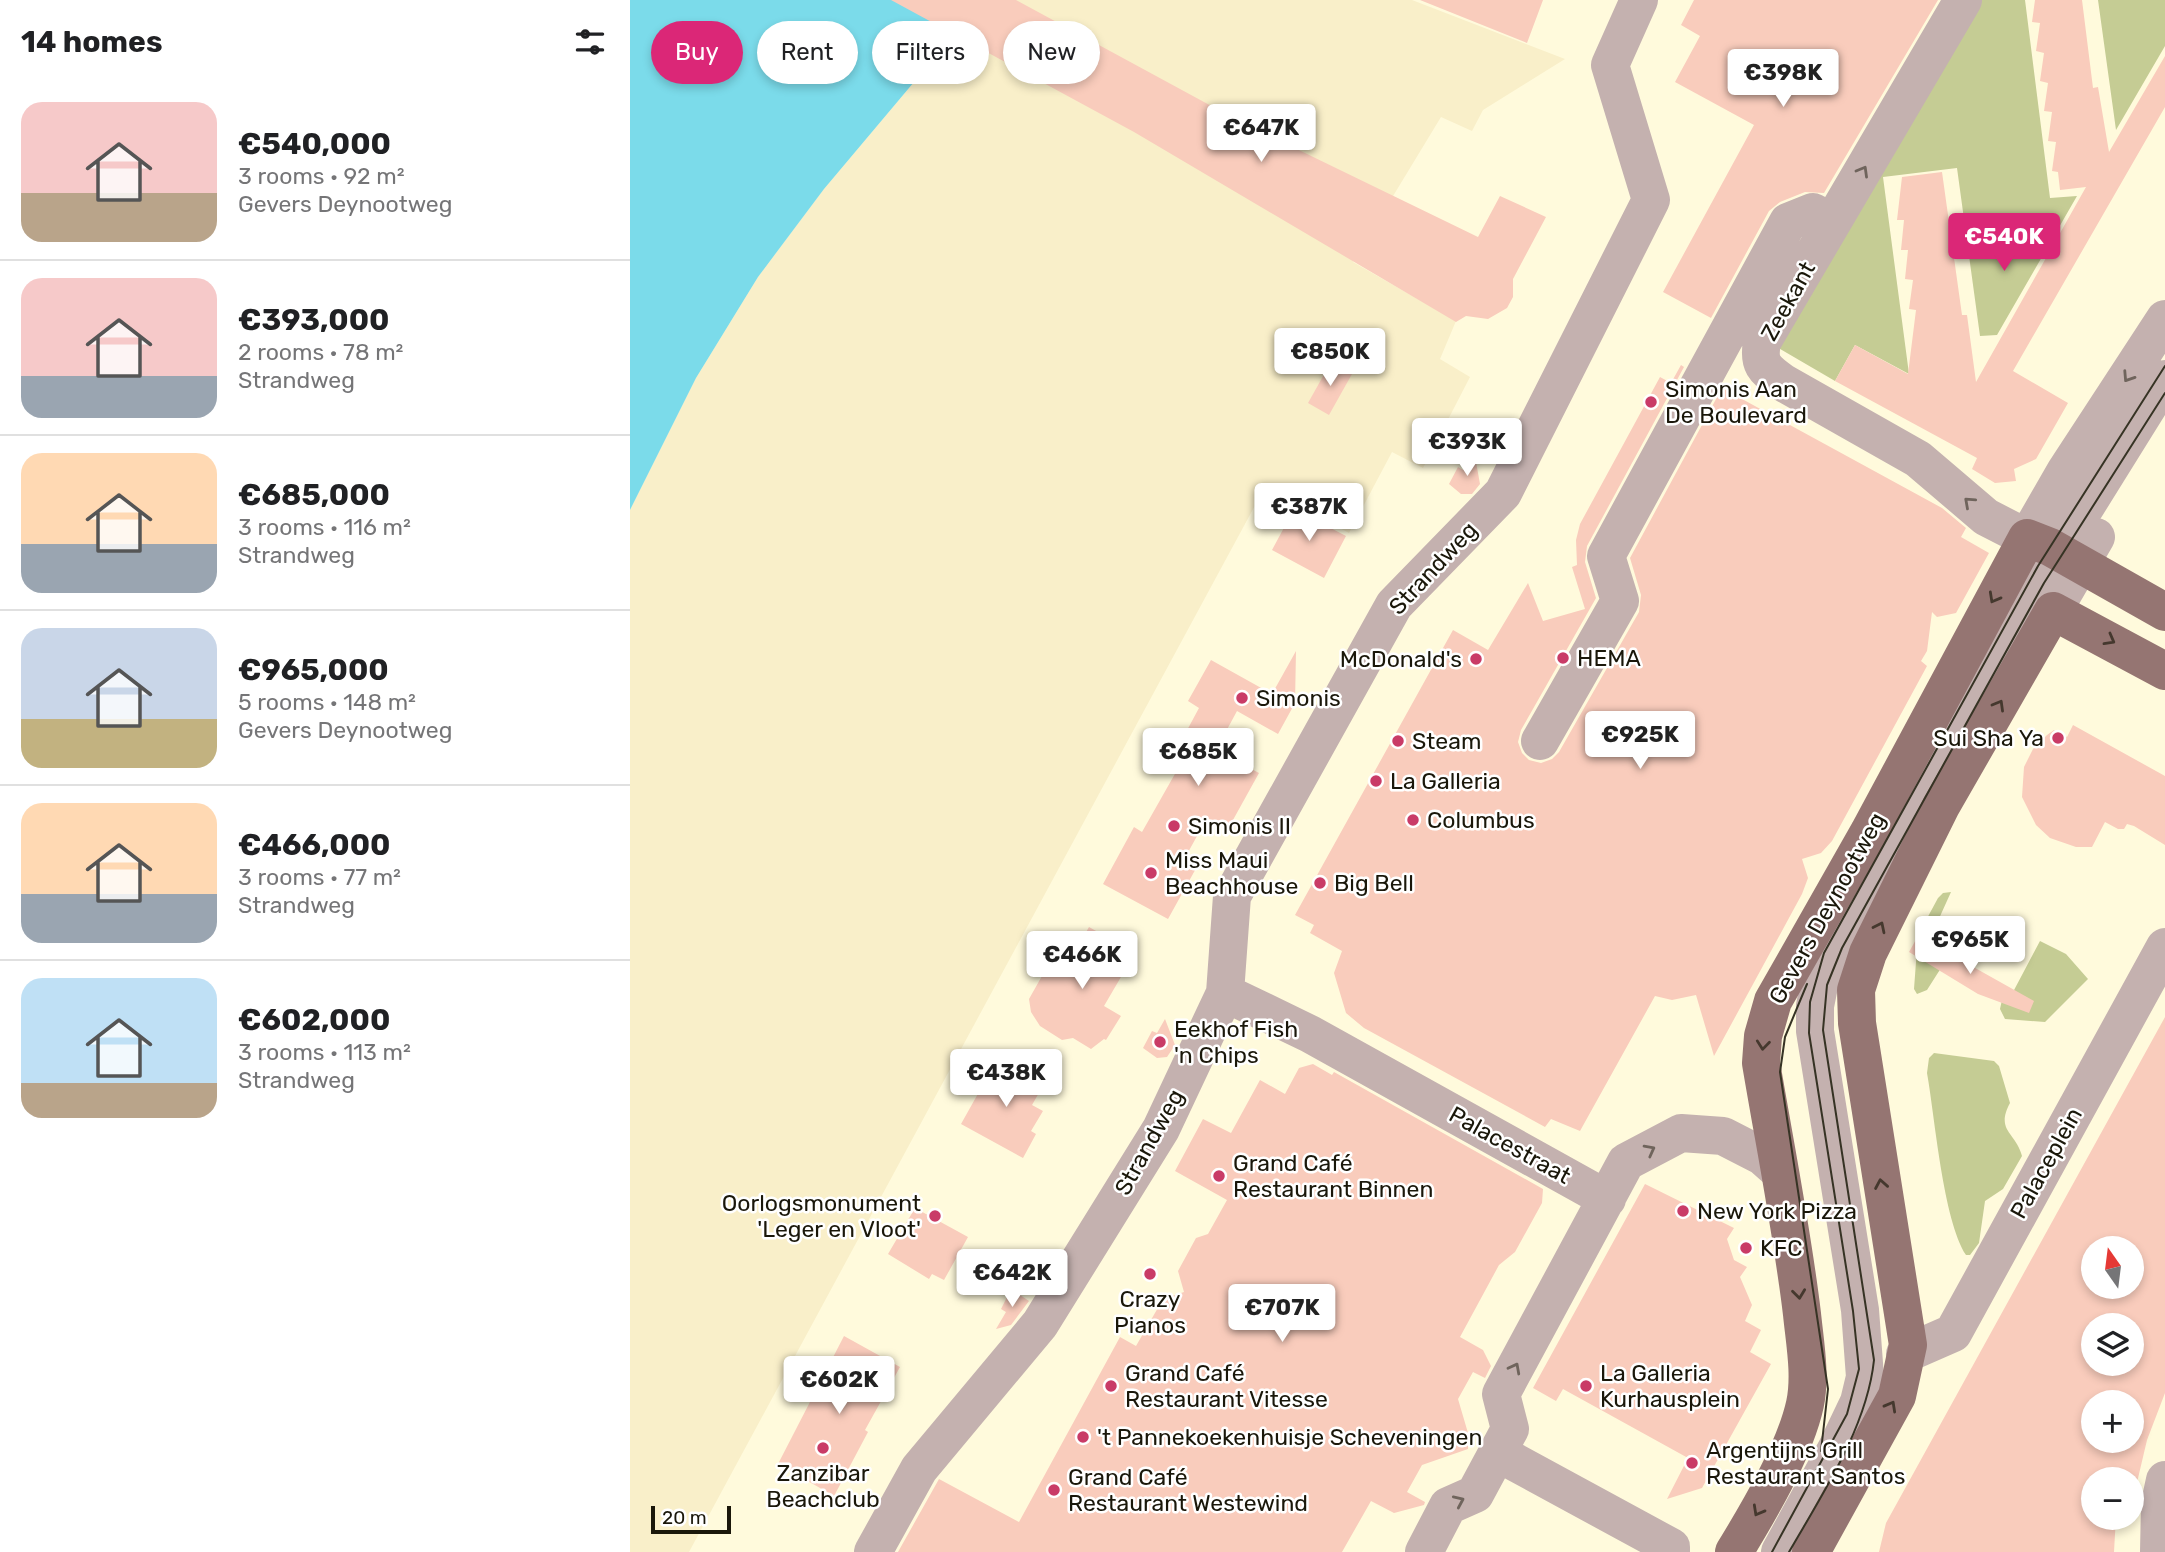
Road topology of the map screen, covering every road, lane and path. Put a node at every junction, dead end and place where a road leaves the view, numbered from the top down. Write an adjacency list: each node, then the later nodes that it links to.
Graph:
1 (1639, 0): 13 (street, Strandweg)
2 (1963, 0): 3 (street, Zeekant, one-way to 2)
3 (1832, 222): 7 (street, Zeekant, one-way to 3); 11 (street)
4 (2165, 320): 7 (street, Gevers Deynootweg, one-way to 7)
5 (2165, 379): 7 (street, Gevers Deynootweg)
6 (2165, 420): 7 (street, Gevers Deynootweg)
7 (2051, 557): 8 (street, Gevers Deynootweg); 9 (main road); 14 (main road, Gevers Deynootweg, one-way to 14); 23 (street, Gevers Deynootweg)
8 (2053, 611): 10 (main road, one-way to 10); 16 (main road, Gevers Deynootweg, one-way to 8)
9 (2165, 612)
10 (2165, 671)
11 (1540, 741)
12 (2165, 947): 16 (street, Palaceplein)
13 (1225, 993): 15 (street, Palacestraat); 19 (street, Strandweg)
14 (1779, 1171): 15 (street, one-way to 14); 22 (main road, Gevers Deynootweg, one-way to 22)
15 (1607, 1199): 17 (street, one-way to 15)
16 (1905, 1354): 24 (main road, Gevers Deynootweg, one-way to 16)
17 (1498, 1453): 20 (street, one-way to 17); 21 (street)
18 (2165, 1480): 25 (street)
19 (873, 1552)
20 (1424, 1552)
21 (1671, 1552)
22 (1734, 1552)
23 (1780, 1552)
24 (1811, 1552)
25 (2159, 1552)

